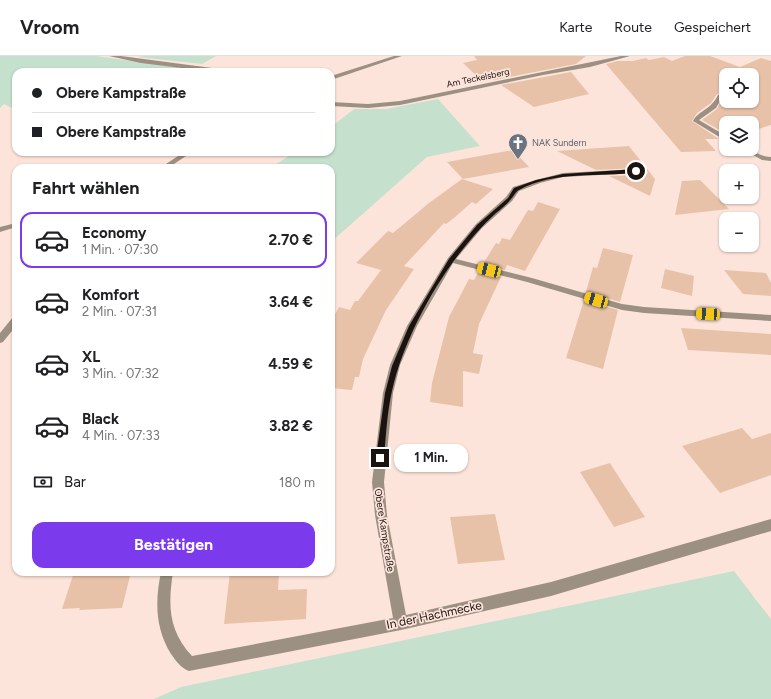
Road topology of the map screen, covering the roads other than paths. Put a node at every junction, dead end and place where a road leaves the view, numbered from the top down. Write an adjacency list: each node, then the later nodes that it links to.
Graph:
1 (112, 56): 4 (street)
2 (399, 56): 5 (street)
3 (627, 56): 7 (street, Am Teckelsberg)
4 (196, 68)
5 (335, 77)
6 (719, 99): 8 (street)
7 (335, 104)
8 (719, 135)
9 (182, 156): 10 (street)
10 (169, 164)
11 (644, 172): 14 (street, Obere Kampstraße)
12 (12, 226): 13 (street)
13 (0, 230)
14 (451, 260): 15 (street); 20 (street, Obere Kampstraße)
15 (771, 318)
16 (12, 324): 17 (street)
17 (0, 340)
18 (771, 525): 20 (street, In der Hachmecke)
19 (166, 576): 20 (street, In der Hachmecke)
20 (401, 623)

